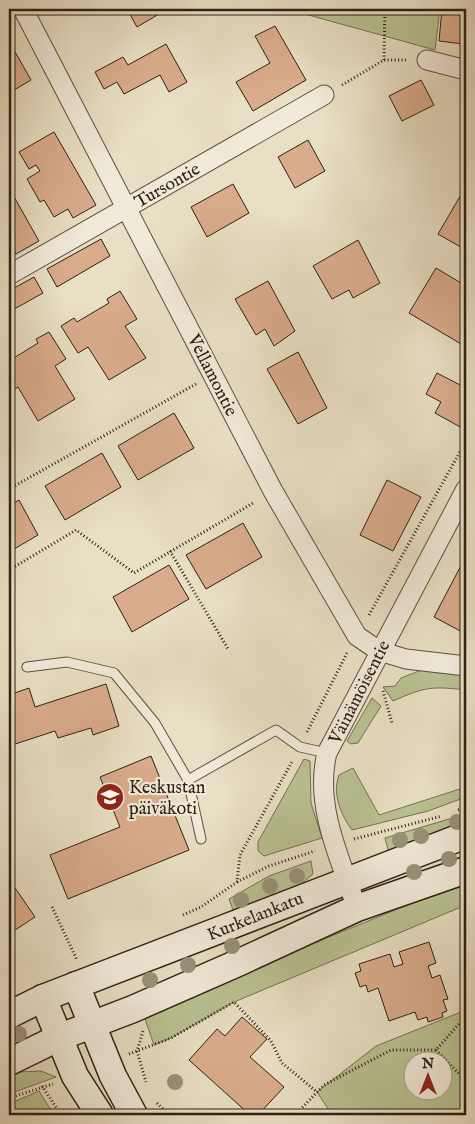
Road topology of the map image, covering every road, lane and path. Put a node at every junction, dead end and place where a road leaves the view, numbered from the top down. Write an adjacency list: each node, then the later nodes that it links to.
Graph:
1 (23, 9): 7 (street, Vellamontie)
2 (385, 9): 3 (path)
3 (384, 60): 4 (path); 6 (path)
4 (427, 60): 5 (street)
5 (466, 70)
6 (324, 95): 7 (street, Tursontie)
7 (127, 208): 8 (street, Tursontie); 16 (street, Vellamontie)
8 (9, 275)
9 (186, 389): 11 (path)
10 (466, 441): 16 (path)
11 (9, 489)
12 (466, 490): 18 (street, Väinämöisentie)
13 (247, 506): 14 (path)
14 (170, 551): 15 (path); 17 (path)
15 (9, 570)
16 (357, 636): 18 (street, Vellamontie); 23 (path)
17 (228, 650)
18 (379, 651): 19 (street, Vellamontie); 24 (street, Väinämöisentie)
19 (466, 666)
20 (27, 667): 25 (lane)
21 (382, 686): 22 (path)
22 (392, 722)
23 (300, 747): 24 (lane); 25 (lane); 32 (path)
24 (327, 753): 29 (street, Väinämöisentie)
25 (188, 780): 27 (lane)
26 (466, 835): 29 (street, Kurkelankatu)
27 (201, 839)
28 (466, 870): 31 (street, Kurkelankatu)
29 (347, 880): 31 (street, Väinämöisentie); 33 (street, Kurkelankatu)
30 (52, 907): 33 (path)
31 (357, 908): 37 (street, Kurkelankatu)
32 (175, 919)
33 (75, 971): 34 (street, Kurkelankatu); 37 (street)
34 (43, 998): 35 (street, Kurkelankatu); 38 (street)
35 (9, 1015)
36 (466, 1016): 39 (path)
37 (92, 1024): 38 (street, Kurkelankatu); 47 (street)
38 (60, 1037): 41 (street, Kurkelankatu); 46 (street)
39 (436, 1050): 42 (path); 43 (path)
40 (136, 1052): 43 (path)
41 (9, 1062)
42 (466, 1081)
43 (317, 1092): 48 (path)
44 (9, 1098): 45 (path)
45 (62, 1115)
46 (100, 1115)
47 (134, 1115)
48 (295, 1115)

